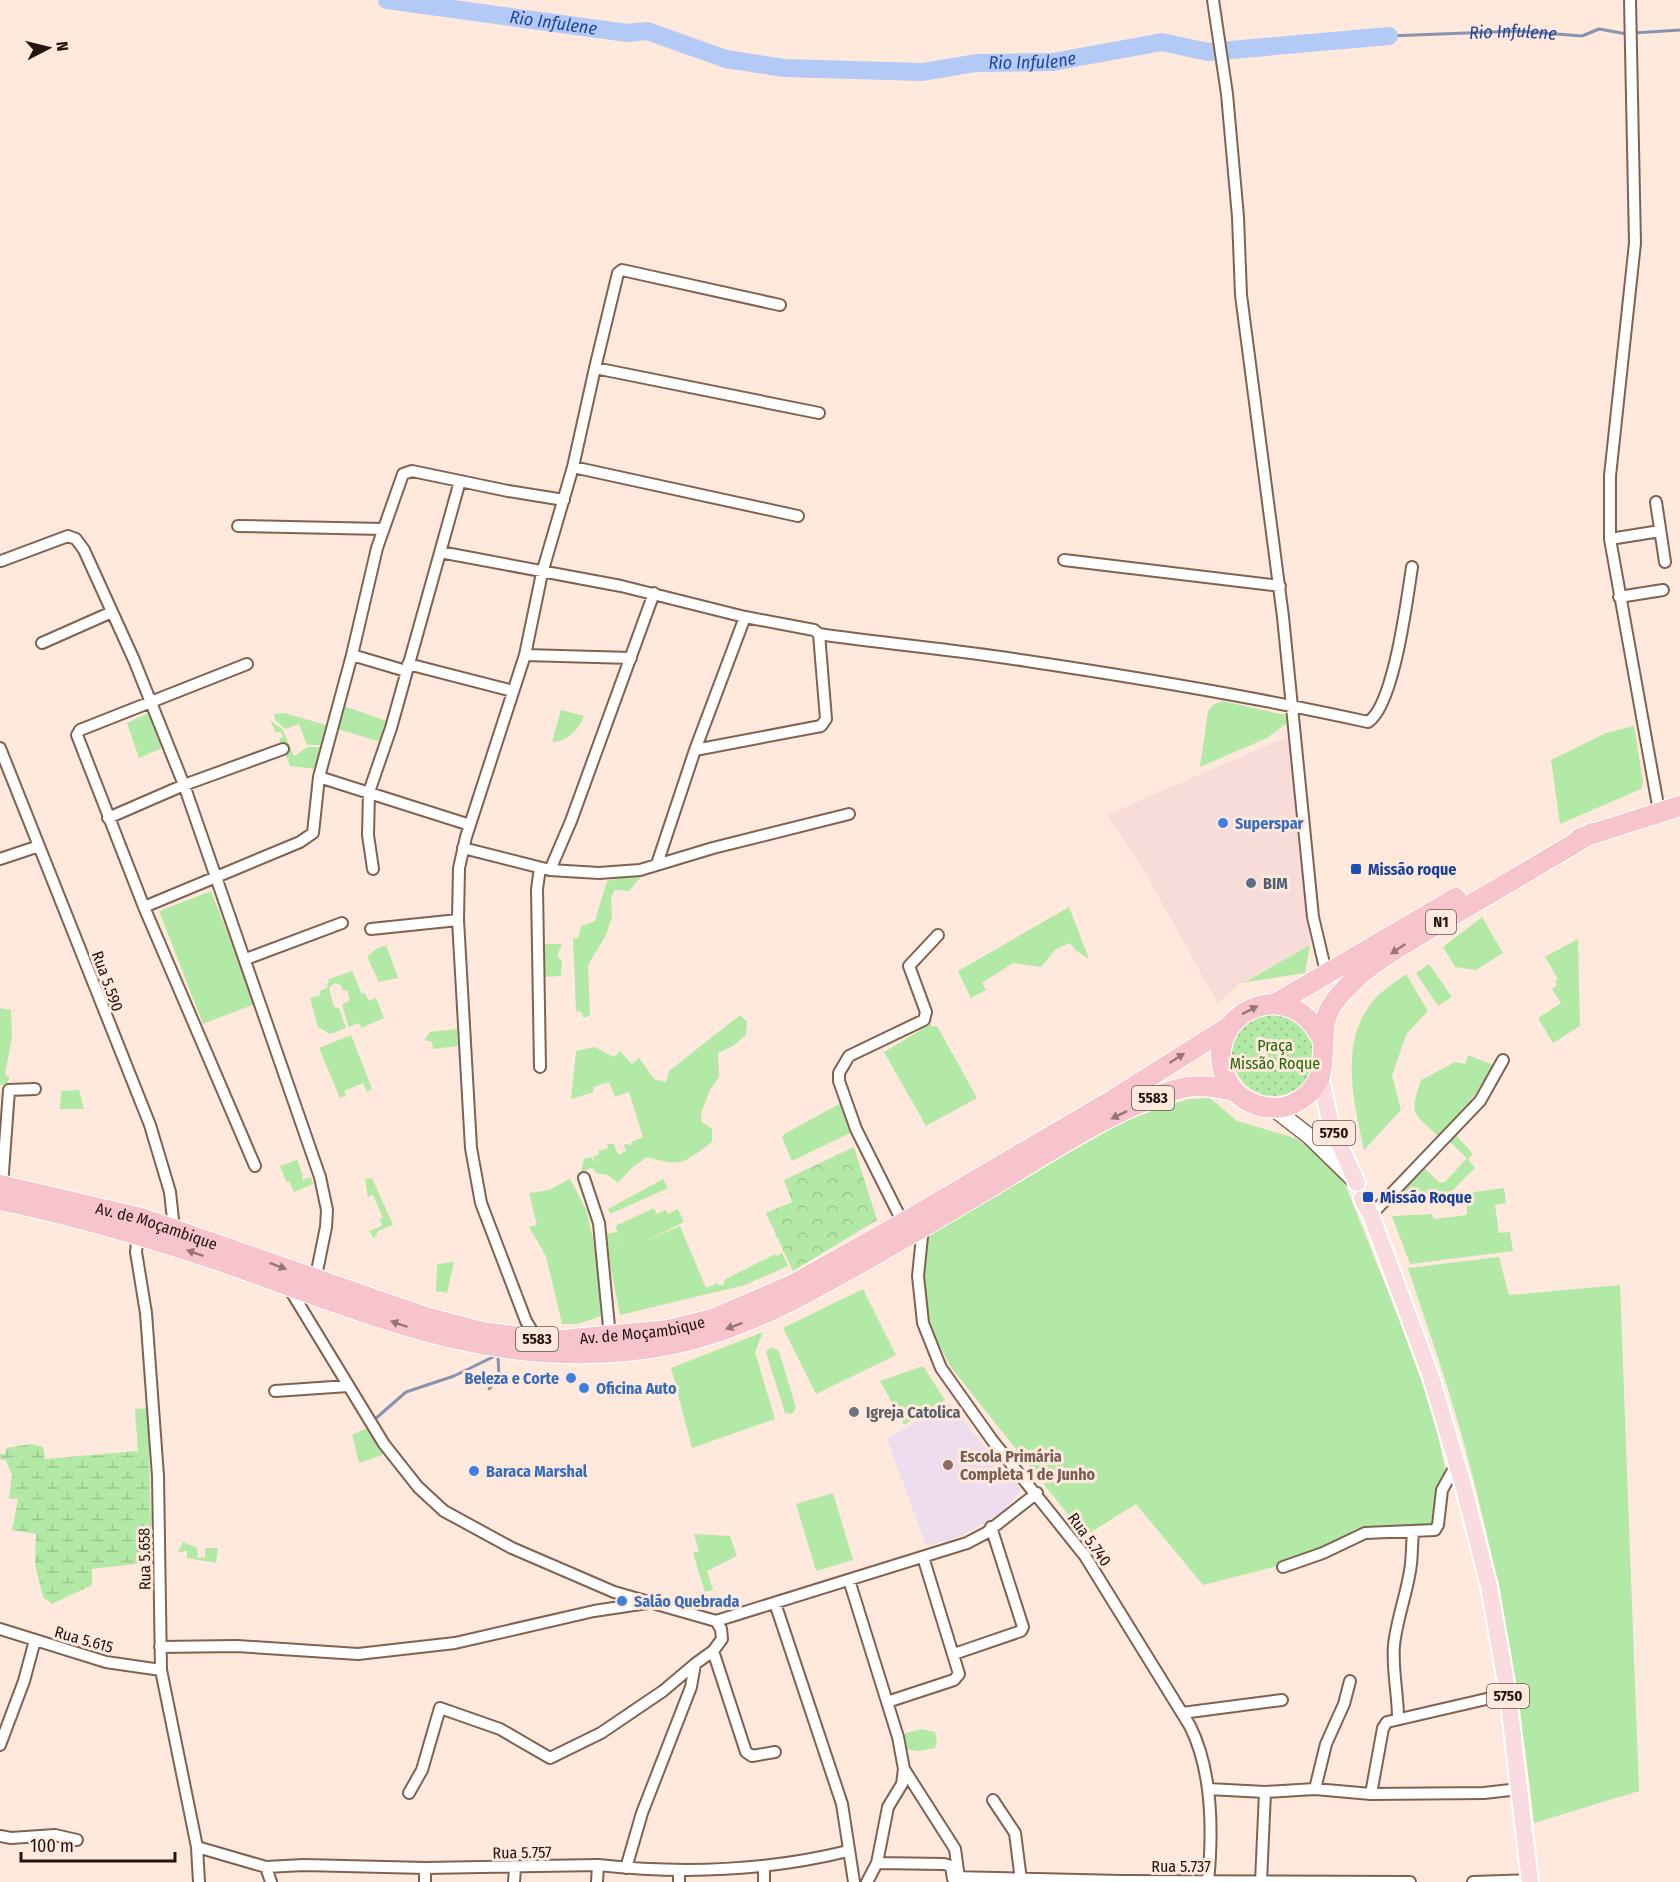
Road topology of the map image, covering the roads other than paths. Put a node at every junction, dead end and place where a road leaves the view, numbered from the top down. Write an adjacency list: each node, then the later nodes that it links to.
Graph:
1 (1213, 0): 21 (street)
2 (1630, 0): 14 (street)
3 (780, 305): 4 (street)
4 (595, 368): 5 (street); 6 (street)
5 (819, 413)
6 (573, 467): 8 (street); 10 (street)
7 (460, 481): 8 (street); 12 (street); 15 (street)
8 (564, 500): 20 (street)
9 (1656, 502): 13 (street)
10 (798, 516)
11 (238, 526): 12 (street)
12 (383, 529): 29 (street)
13 (1660, 531): 14 (street); 18 (street)
14 (1610, 539): 24 (street)
15 (440, 552): 20 (street); 33 (street)
16 (1064, 560): 21 (street)
17 (2, 561): 25 (street)
18 (1665, 562)
19 (1412, 567): 36 (street)
20 (542, 573): 23 (street); 30 (street)
21 (1280, 586): 36 (street)
22 (1663, 590): 24 (street)
23 (654, 593): 26 (street); 31 (street)
24 (1619, 597): 44 (street)
25 (112, 612): 28 (street); 35 (street)
26 (745, 616): 27 (street); 39 (street)
27 (819, 634): 36 (street); 39 (street)
28 (42, 643)
29 (352, 655): 33 (street); 40 (street)
30 (525, 655): 31 (street); 34 (street)
31 (631, 658): 54 (street)
32 (247, 664): 35 (street)
33 (407, 667): 34 (street); 42 (street)
34 (513, 692): 47 (street)
35 (150, 700): 41 (street); 46 (street)
36 (1293, 706): 62 (street)
37 (0, 748): 49 (street, Rua 5.590)
38 (283, 749): 41 (street)
39 (695, 750): 52 (street)
40 (319, 777): 42 (street); 55 (street)
41 (184, 785): 46 (street); 55 (street)
42 (369, 792): 47 (street); 53 (street)
43 (1680, 806): 44 (highway, N1)
44 (1659, 811): 48 (highway, N1)
45 (849, 814): 52 (street)
46 (108, 819): 56 (street)
47 (470, 825): 50 (street)
48 (1592, 833): 62 (highway, N1); 65 (highway, N1, one-way to 65)
49 (39, 846): 51 (street); 79 (street, Rua 5.590)
50 (463, 848): 54 (street); 57 (street)
51 (0, 859)
52 (657, 864): 54 (street)
53 (373, 869)
54 (545, 869): 67 (street)
55 (216, 878): 56 (street); 61 (street)
56 (144, 908): 72 (street)
57 (458, 920): 59 (street); 84 (street)
58 (342, 923): 61 (street)
59 (371, 929)
60 (938, 935): 77 (street)
61 (246, 959): 81 (street)
62 (1326, 972): 63 (highway, N1)
63 (1275, 1004): 64 (highway, N1, one-way to 63); 65 (highway)
64 (1230, 1026): 70 (highway); 77 (highway, Av. de Moçambique / 5583, one-way to 64)
65 (1323, 1041): 68 (highway, N1)
66 (1503, 1060): 76 (street)
67 (540, 1067)
68 (1321, 1079): 71 (highway); 75 (main road, 5750)
69 (35, 1089): 74 (street)
70 (1234, 1090): 71 (highway); 78 (highway, Av. de Moçambique / 5583, one-way to 78)
71 (1273, 1108): 75 (main road)
72 (255, 1166)
73 (584, 1178): 83 (street)
74 (1, 1190): 79 (highway, Av. de Moçambique / 5583); 80 (highway, Av. de Moçambique / 5583)
75 (1360, 1191): 76 (main road, 5750)
76 (1371, 1215): 87 (main road, 5750)
77 (903, 1223): 83 (highway, Av. de Moçambique / 5583)
78 (923, 1227): 82 (highway, Av. de Moçambique / 5583, one-way to 82); 88 (street, Rua 5.740)
79 (174, 1229): 81 (highway, Av. de Moçambique / 5583, one-way to 81)
80 (138, 1233): 82 (highway, Av. de Moçambique / 5583, one-way to 80); 99 (street, Rua 5.658)
81 (315, 1281): 84 (highway, Av. de Moçambique / 5583)
82 (287, 1285): 85 (street)
83 (610, 1337): 84 (highway, Av. de Moçambique / 5583)
84 (537, 1340)
85 (348, 1386): 86 (street); 94 (street)
86 (275, 1391)
87 (1456, 1465): 90 (street); 105 (main road, 5750)
88 (1036, 1493): 89 (street); 108 (street, Rua 5.740)
89 (991, 1527): 91 (street); 101 (street)
90 (1413, 1532): 92 (street); 109 (street)
91 (923, 1557): 93 (street); 101 (street)
92 (1282, 1567)
93 (849, 1580): 95 (street); 107 (street)
94 (650, 1603): 96 (street); 99 (street)
95 (776, 1603): 96 (street); 123 (street)
96 (716, 1621): 100 (street)
97 (0, 1629): 98 (street, Rua 5.615)
98 (35, 1640): 103 (street, Rua 5.615); 110 (street)
99 (160, 1647): 103 (street, Rua 5.658)
100 (713, 1651): 102 (street); 111 (street)
101 (954, 1654): 107 (street)
102 (695, 1665): 117 (street); 130 (street)
103 (161, 1670): 122 (street, Rua 5.658)
104 (1350, 1681): 114 (street)
105 (1508, 1694): 109 (street); 115 (main road, 5750)
106 (1282, 1700): 108 (street)
107 (887, 1702): 112 (street)
108 (1182, 1713): 113 (street, Rua 5.740)
109 (1398, 1718): 118 (street)
110 (0, 1745)
111 (776, 1752)
112 (904, 1769): 124 (street); 133 (street)
113 (1208, 1789): 116 (street); 146 (street, Rua 5.740)
114 (1315, 1789): 116 (street); 118 (street)
115 (1519, 1789): 118 (street); 136 (main road, 5750)
116 (1265, 1792): 147 (street)
117 (410, 1793)
118 (1371, 1794)
119 (993, 1800): 134 (street)
120 (0, 1836): 121 (street)
121 (77, 1840)
122 (197, 1847): 126 (street, Rua 5.757); 137 (street, Rua 5.658)
123 (848, 1851): 127 (street, Rua 5.757); 144 (street)
124 (877, 1863): 132 (street); 133 (street)
125 (598, 1865): 129 (street, Rua 5.757); 130 (street, Rua 5.757); 141 (street)
126 (266, 1867): 128 (street, Rua 5.757); 138 (street)
127 (764, 1867): 131 (street, Rua 5.757); 143 (street)
128 (425, 1868): 129 (street, Rua 5.757); 139 (street)
129 (514, 1868): 140 (street)
130 (626, 1868): 131 (street, Rua 5.757)
131 (679, 1870): 142 (street)
132 (869, 1878)
133 (955, 1879): 134 (street, Rua 5.737)
134 (1021, 1880): 135 (street, Rua 5.737)
135 (1037, 1880): 145 (street, Rua 5.737)
136 (1530, 1881): 151 (street)
137 (199, 1882)
138 (271, 1882)
139 (425, 1882)
140 (514, 1882)
141 (597, 1882)
142 (679, 1882)
143 (764, 1882)
144 (854, 1882)
145 (1121, 1882): 146 (street, Rua 5.737)
146 (1208, 1882): 147 (street, Rua 5.737)
147 (1261, 1882): 148 (street, Rua 5.737)
148 (1291, 1882): 149 (street, Rua 5.737)
149 (1376, 1882): 150 (street, Rua 5.737)
150 (1410, 1882)
151 (1473, 1882)

